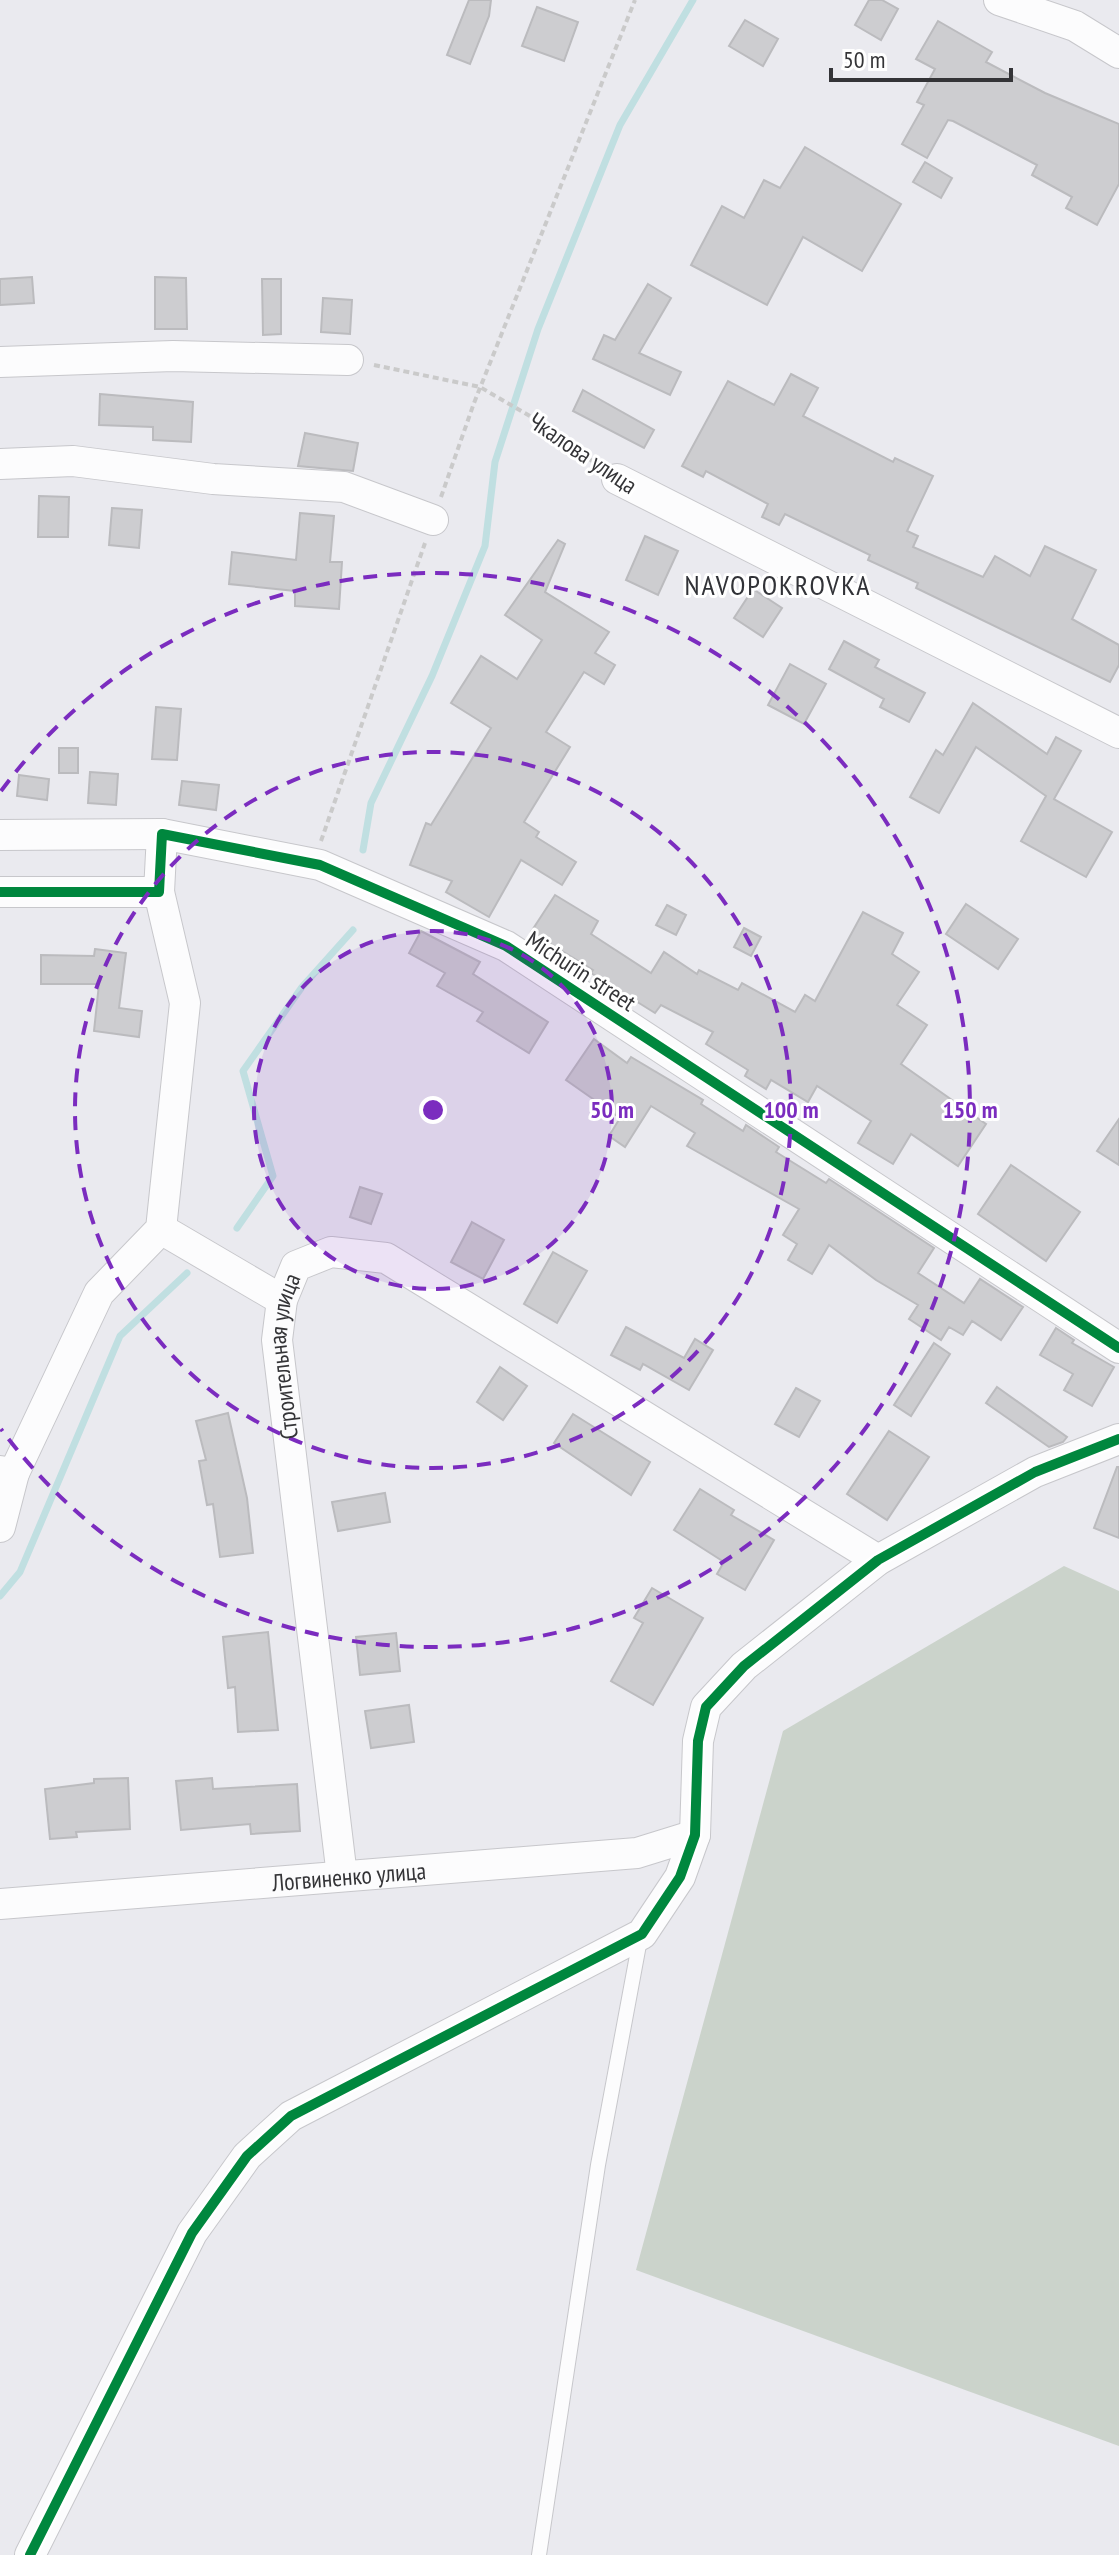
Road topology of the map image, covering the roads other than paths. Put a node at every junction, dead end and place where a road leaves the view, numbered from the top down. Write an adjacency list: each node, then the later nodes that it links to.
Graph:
1 (999, 0): 2 (street)
2 (1119, 53)
3 (348, 360): 4 (street)
4 (0, 362)
5 (0, 464): 7 (street)
6 (617, 479): 8 (street, Чкалова улица)
7 (433, 520)
8 (1119, 733)
9 (162, 834): 10 (street, Michurin street); 12 (street); 15 (street, Michurin street)
10 (0, 835)
11 (0, 892): 12 (street)
12 (159, 892): 13 (street)
13 (161, 1229): 14 (street); 17 (street)
14 (282, 1300): 19 (street, Строительная улица); 21 (street, Строительная улица)
15 (1119, 1348)
16 (1119, 1439): 19 (street)
17 (7, 1472): 18 (street)
18 (0, 1527)
19 (878, 1560): 20 (street)
20 (695, 1835): 21 (street, Логвиненко улица); 23 (street)
21 (342, 1876): 22 (street, Логвиненко улица)
22 (0, 1904)
23 (642, 1934): 24 (street); 25 (lane)
24 (30, 2555)
25 (539, 2555)

